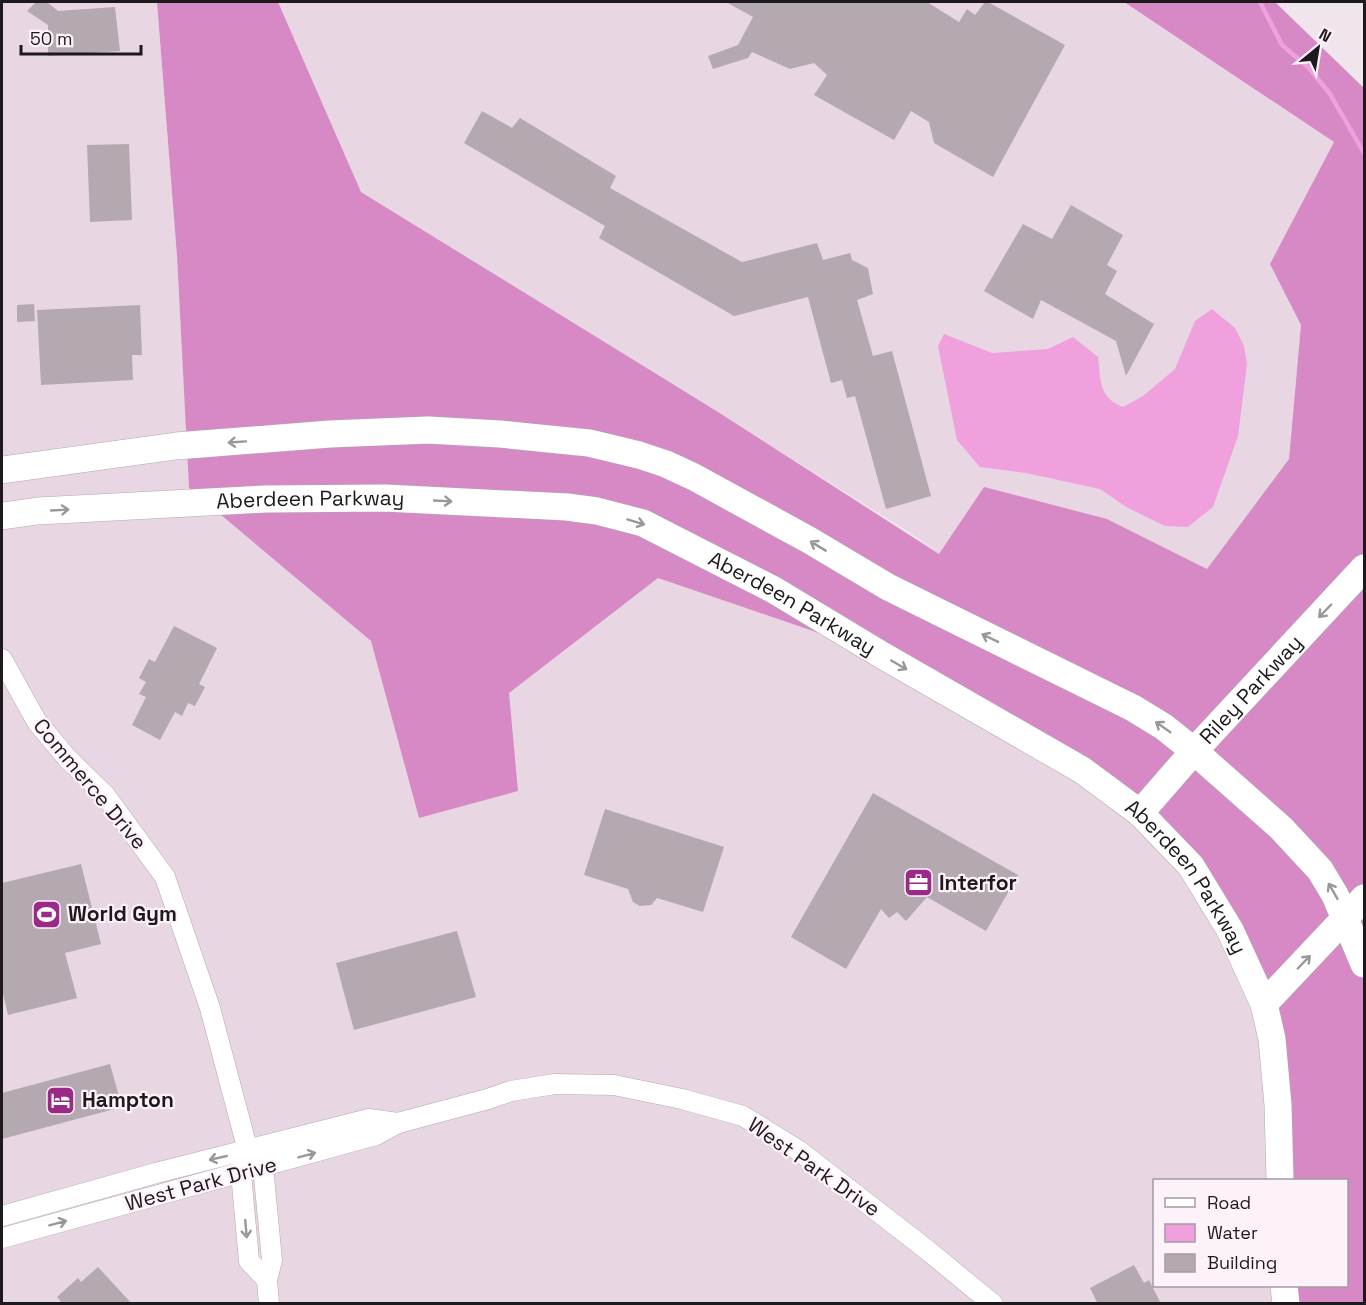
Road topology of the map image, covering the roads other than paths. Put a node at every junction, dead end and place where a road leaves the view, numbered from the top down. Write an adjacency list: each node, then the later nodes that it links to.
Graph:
1 (2, 470): 5 (street, one-way to 1)
2 (2, 516): 6 (street, Aberdeen Parkway, one-way to 6)
3 (1365, 568): 5 (street, Riley Parkway, one-way to 5)
4 (2, 659): 12 (street, Commerce Drive)
5 (1194, 751): 6 (street, Riley Parkway); 8 (street, one-way to 5)
6 (1140, 813): 10 (street, Aberdeen Parkway)
7 (1365, 898): 8 (street)
8 (1346, 919): 9 (street); 10 (street, one-way to 8)
9 (1365, 964)
10 (1264, 1005): 15 (street, Aberdeen Parkway)
11 (398, 1123): 12 (street, West Park Drive); 13 (street, West Park Drive, one-way to 11); 21 (street, West Park Drive)
12 (248, 1151): 13 (street, Commerce Drive); 14 (street); 16 (street, West Park Drive, one-way to 16)
13 (263, 1167): 14 (street, West Park Drive); 18 (street)
14 (241, 1173): 17 (street, West Park Drive, one-way to 14); 18 (street, one-way to 18)
15 (1280, 1179)
16 (2, 1215)
17 (2, 1238)
18 (267, 1280): 20 (street)
19 (1284, 1287): 22 (street)
20 (269, 1304)
21 (993, 1304)
22 (1286, 1304)

